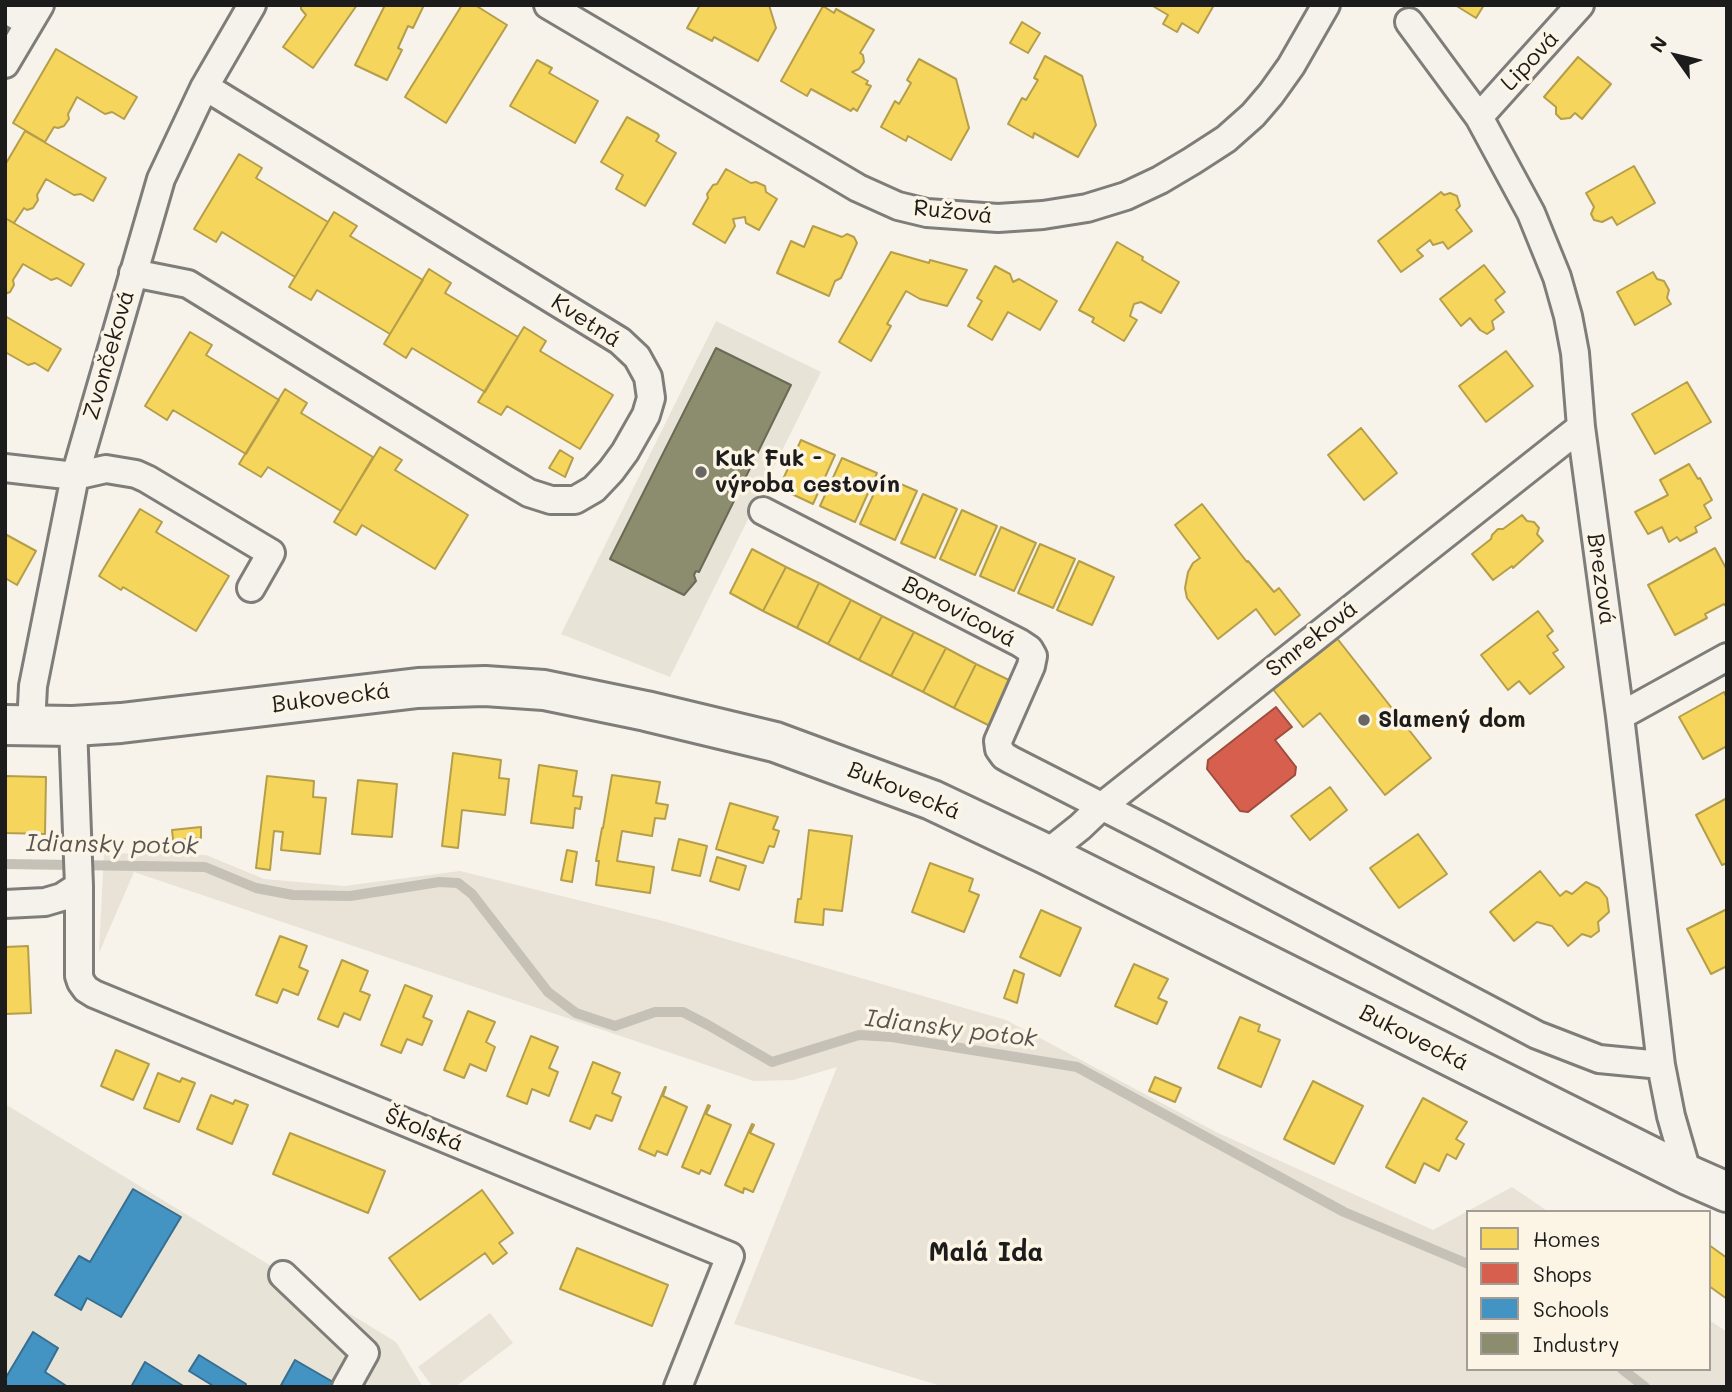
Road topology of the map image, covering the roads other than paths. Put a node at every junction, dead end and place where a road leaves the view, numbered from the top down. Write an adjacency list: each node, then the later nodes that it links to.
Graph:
1 (252, 5): 9 (street, Zvončeková)
2 (548, 5): 3 (street, Ružová)
3 (1326, 5)
4 (1580, 5): 10 (street, Lipová)
5 (5, 9): 6 (street)
6 (34, 14): 8 (street)
7 (1409, 22): 10 (street, Brezová)
8 (5, 64)
9 (204, 88): 11 (street, Zvončeková); 11 (street, Kvetná)
10 (1479, 117): 12 (street, Brezová)
11 (132, 273): 14 (street, Zvončeková)
12 (1581, 427): 18 (street, Brezová); 21 (street, Smreková)
13 (5, 468): 14 (street)
14 (75, 476): 16 (street); 19 (street, Zvončeková)
15 (763, 511): 21 (street, Borovicová)
16 (251, 588)
17 (1727, 657): 18 (street)
18 (1620, 716): 25 (street, Brezová)
19 (18, 725): 20 (street, Bukovecká)
20 (73, 726): 22 (street, Bukovecká); 23 (street, Školská)
21 (1101, 807): 22 (street, Smreková); 25 (street)
22 (1046, 854): 26 (street, Bukovecká)
23 (79, 886): 24 (street); 30 (street, Školská)
24 (5, 904)
25 (1661, 1065): 26 (street, Brezová)
26 (1688, 1175): 27 (street, Bukovecká)
27 (1727, 1192)
28 (284, 1275): 29 (street)
29 (346, 1387)
30 (678, 1387)

